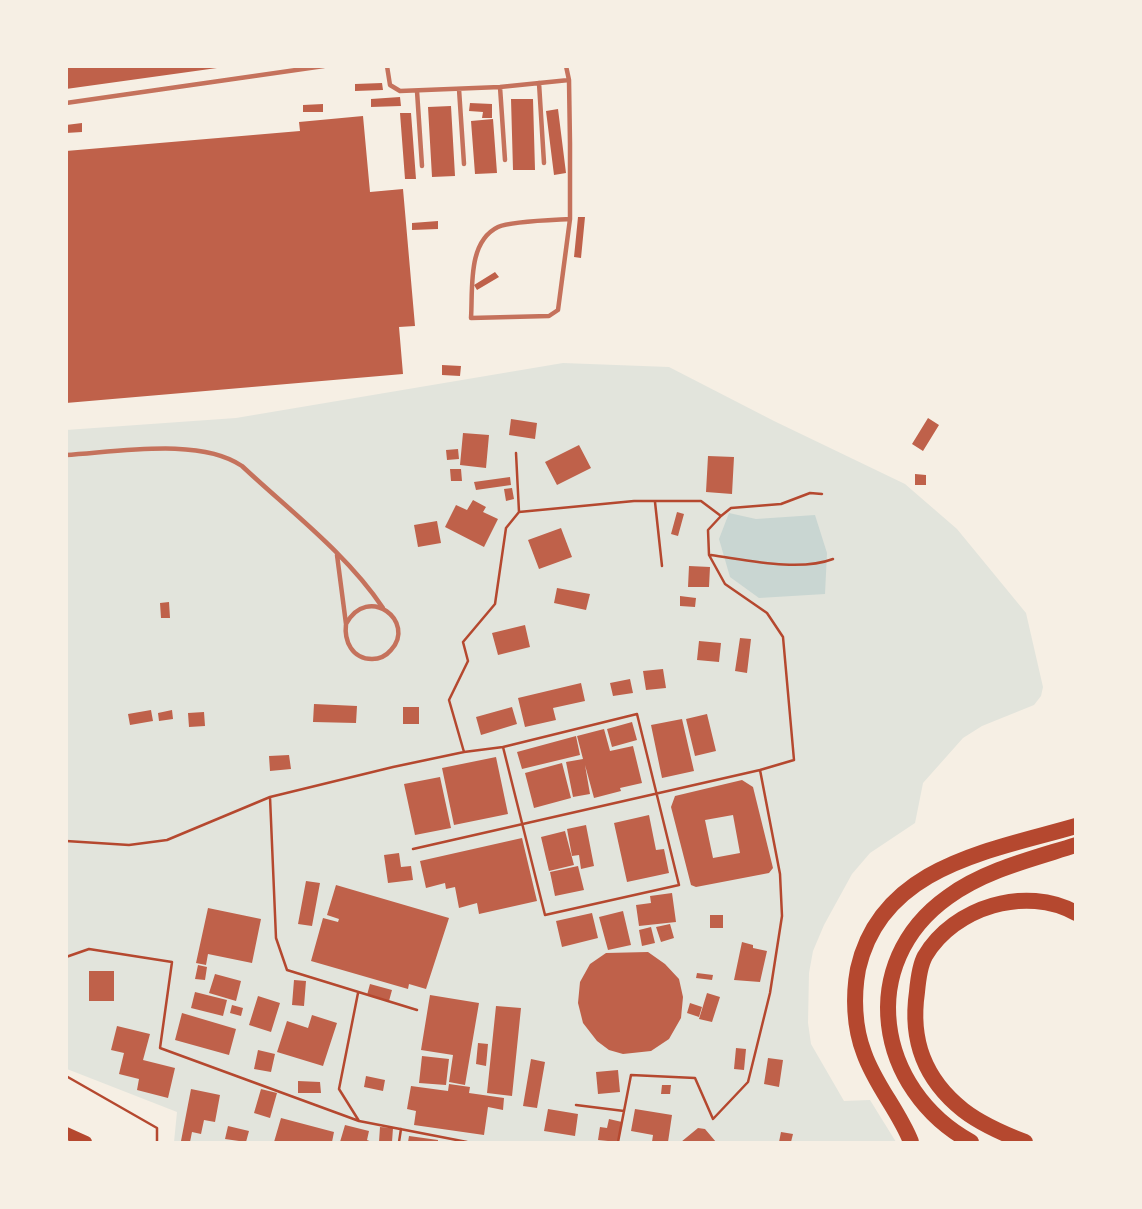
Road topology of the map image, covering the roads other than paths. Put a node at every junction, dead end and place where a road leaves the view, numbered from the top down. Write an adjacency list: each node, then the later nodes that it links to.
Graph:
1 (324, 66): 9 (lane)
2 (387, 66): 8 (lane)
3 (566, 66): 4 (lane)
4 (569, 80): 5 (lane); 14 (lane)
5 (539, 83): 6 (lane); 11 (lane)
6 (500, 87): 7 (lane); 10 (lane)
7 (459, 89): 8 (lane); 12 (lane)
8 (418, 91): 13 (lane)
9 (66, 103)
10 (505, 160)
11 (544, 163)
12 (464, 164)
13 (422, 166)
14 (569, 219): 14 (lane)
15 (66, 455): 16 (lane)
16 (337, 554): 17 (lane); 18 (lane)
17 (383, 608): 18 (lane); 18 (lane)
18 (346, 624)
19 (1076, 825): 24 (highway)
20 (1076, 845): 25 (highway)
21 (1076, 913): 26 (highway)
22 (66, 1133): 23 (main road)
23 (86, 1143)
24 (911, 1143)
25 (971, 1143)
26 (1025, 1143)

